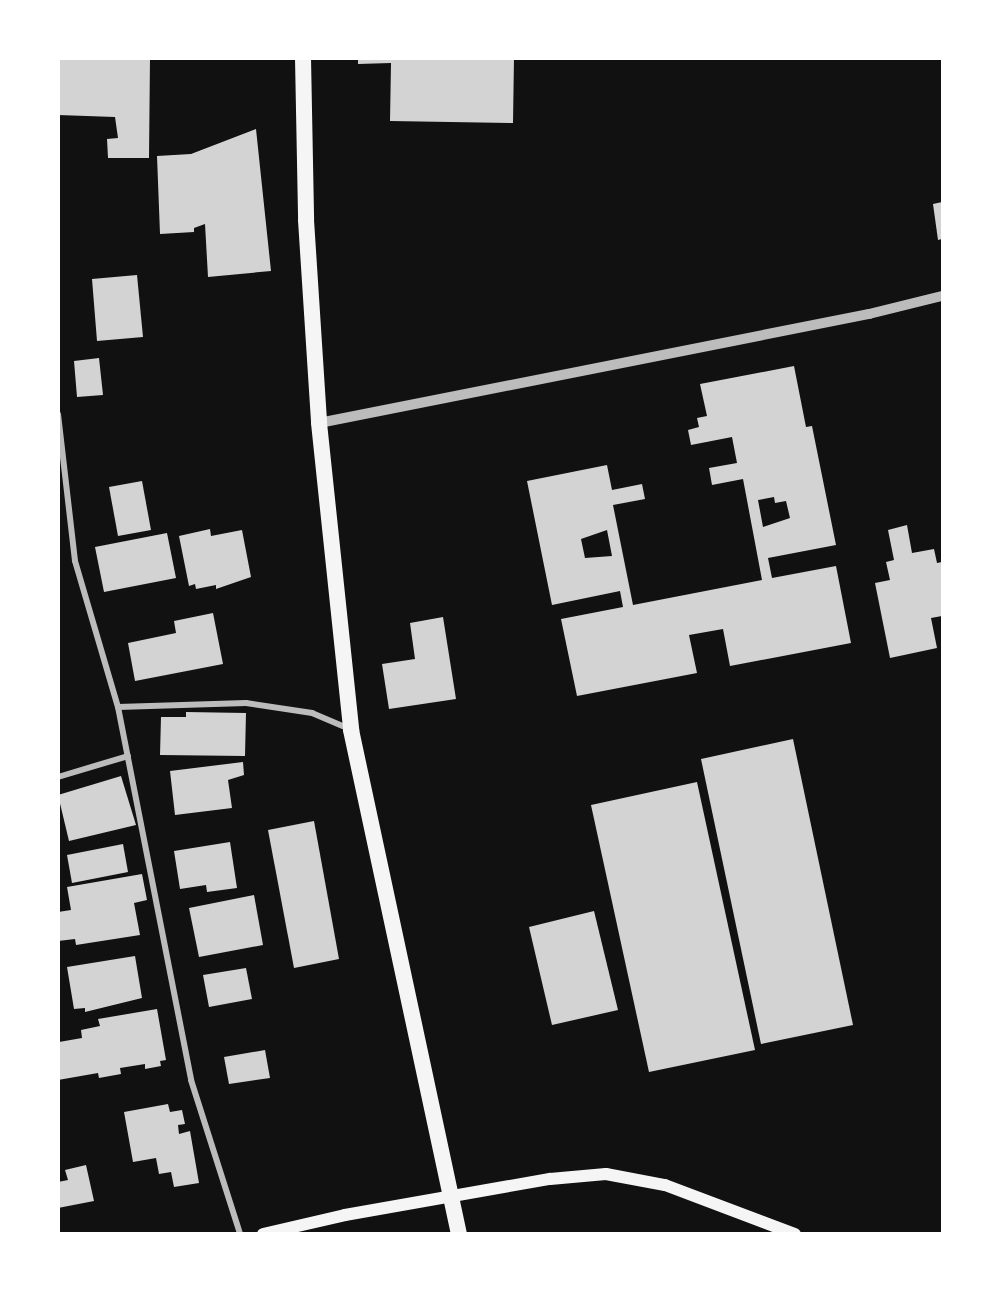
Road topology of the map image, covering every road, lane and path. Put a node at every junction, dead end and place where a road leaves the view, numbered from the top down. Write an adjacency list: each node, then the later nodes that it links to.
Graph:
1 (303, 58): 4 (highway)
2 (942, 296): 4 (street)
3 (58, 414): 5 (street)
4 (319, 423): 6 (highway)
5 (118, 707): 6 (street); 7 (street)
6 (351, 730): 9 (highway)
7 (128, 756): 8 (street); 10 (street)
8 (58, 777)
9 (449, 1197): 11 (main road); 12 (highway); 13 (main road)
10 (240, 1233)
11 (263, 1233)
12 (459, 1233)
13 (795, 1233)

